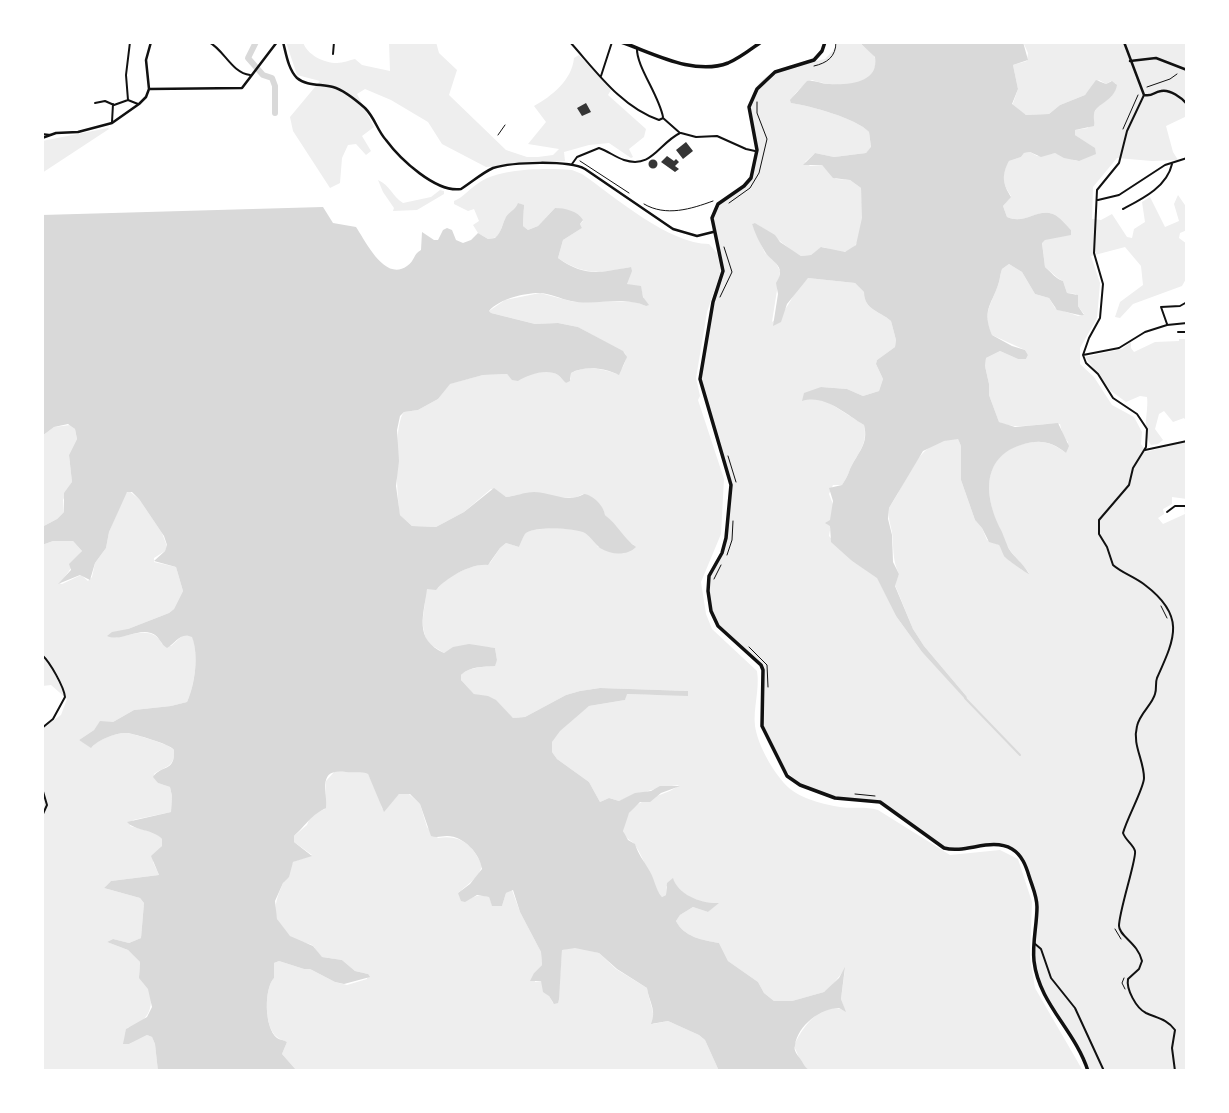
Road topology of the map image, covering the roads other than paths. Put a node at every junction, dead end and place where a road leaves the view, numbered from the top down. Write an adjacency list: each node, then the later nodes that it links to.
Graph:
1 (130, 42): 21 (street)
2 (151, 42): 19 (street)
3 (209, 42): 17 (street)
4 (277, 42): 17 (street)
5 (283, 42): 35 (street)
6 (335, 42): 14 (street)
7 (570, 42): 18 (street)
8 (612, 42): 18 (street)
9 (621, 42): 13 (main road)
10 (761, 42): 13 (main road)
11 (825, 42): 32 (main road)
12 (1124, 42): 15 (street)
13 (637, 47): 26 (street)
14 (333, 54)
15 (1130, 61): 16 (street); 20 (street)
16 (1187, 70)
17 (251, 75): 19 (street)
18 (601, 77): 26 (street)
19 (149, 89): 24 (street)
20 (1143, 92): 25 (street); 36 (street)
21 (128, 100): 23 (street); 24 (street)
22 (95, 103): 23 (street)
23 (113, 104): 27 (street)
24 (139, 104): 27 (street)
25 (1187, 104)
26 (663, 118): 29 (street)
27 (112, 123): 31 (street)
28 (505, 125): 30 (lane)
29 (680, 133): 32 (street); 35 (street)
30 (498, 135)
31 (42, 136)
32 (757, 151): 38 (main road)
33 (1187, 158): 34 (street)
34 (1172, 163): 36 (street); 37 (street)
35 (572, 164): 38 (street)
36 (1098, 200): 44 (street)
37 (1123, 209)
38 (713, 232): 53 (main road)
39 (1187, 302): 41 (street)
40 (1187, 323): 41 (street)
41 (1167, 325): 44 (street)
42 (1178, 332): 43 (street)
43 (1187, 332)
44 (1083, 355): 46 (street)
45 (1187, 441): 46 (street)
46 (1144, 450): 56 (street)
47 (1187, 506): 48 (street)
48 (1167, 512)
49 (42, 655): 50 (street)
50 (42, 728)
51 (42, 788): 52 (street)
52 (42, 816)
53 (1034, 943): 54 (main road); 55 (street)
54 (1088, 1071)
55 (1104, 1071)
56 (1175, 1071)

